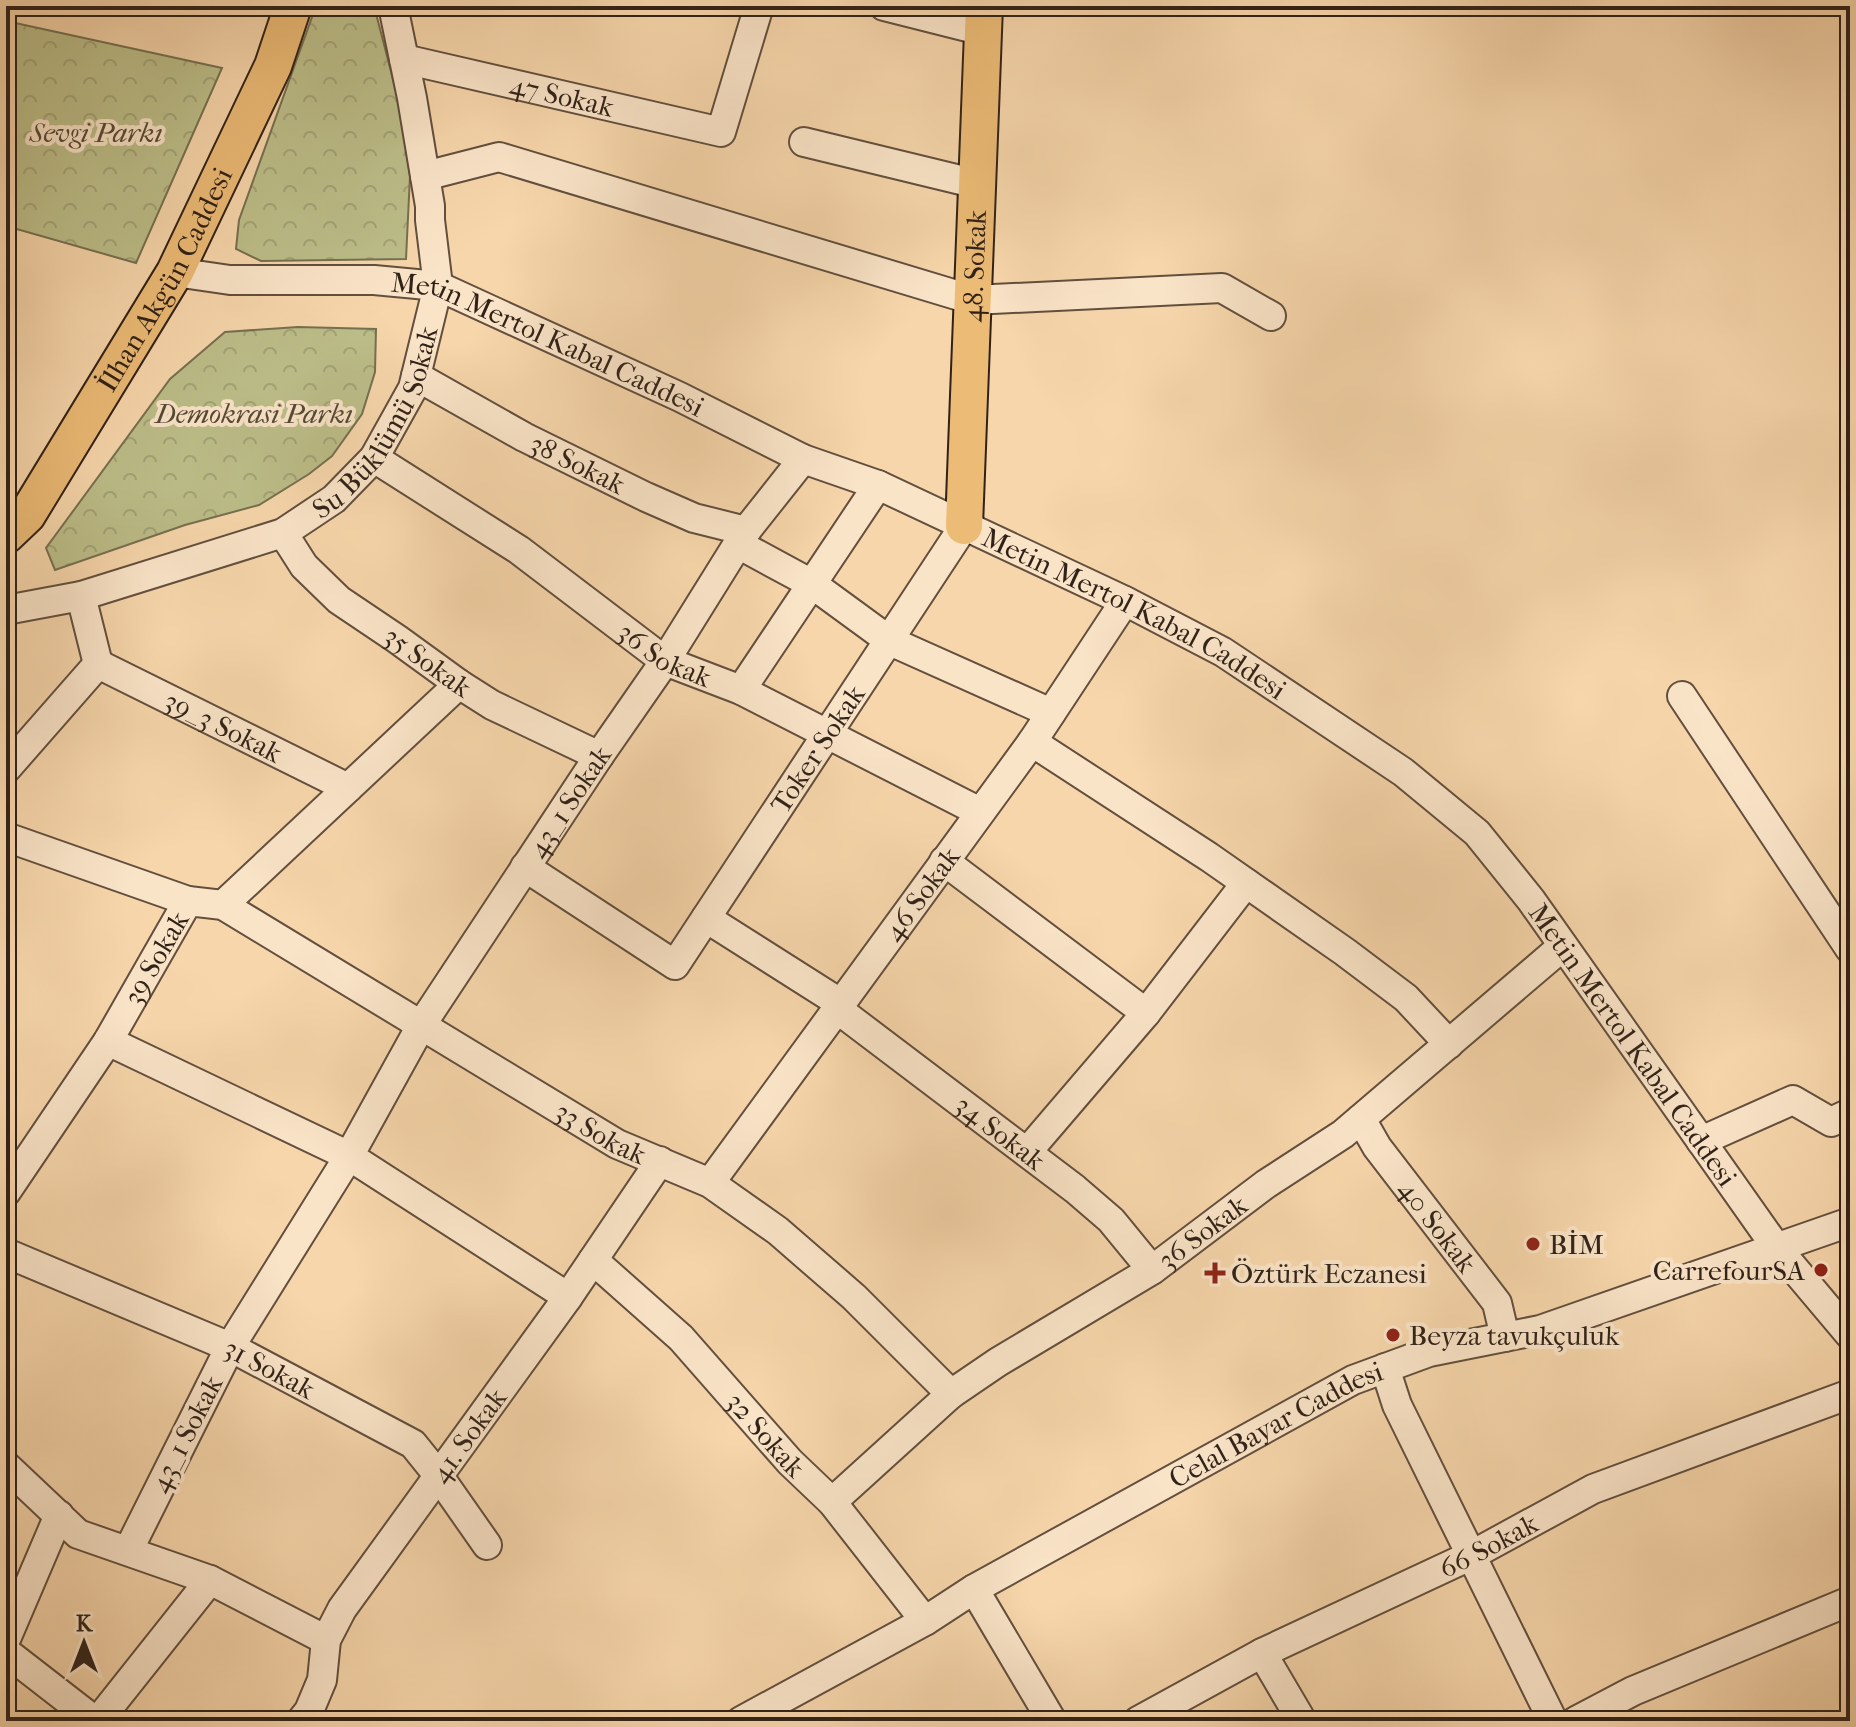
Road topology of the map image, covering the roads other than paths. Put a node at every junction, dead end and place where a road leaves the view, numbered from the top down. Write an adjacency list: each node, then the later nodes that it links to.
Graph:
1 (293, 6): 10 (main road, İlhan Akgün Caddesi)
2 (393, 6): 6 (street, Su Büklümü Sokak)
3 (759, 6): 6 (street, 47 Sokak)
4 (884, 6): 5 (street)
5 (984, 19): 9 (main road, 48. Sokak)
6 (404, 59): 8 (street, Su Büklümü Sokak)
7 (804, 142): 9 (street)
8 (425, 176): 11 (street, Su Büklümü Sokak); 12 (street)
9 (977, 184): 12 (main road, 48. Sokak)
10 (175, 272): 11 (street, Metin Mertol Kabal Caddesi); 20 (main road, İlhan Akgün Caddesi)
11 (438, 286): 14 (street, Su Büklümü Sokak); 16 (street, Metin Mertol Kabal Caddesi)
12 (973, 300): 13 (street); 18 (main road, 48. Sokak)
13 (1271, 316)
14 (416, 376): 15 (street, Su Büklümü Sokak); 21 (street, 38 Sokak)
15 (374, 458): 19 (street, Su Büklümü Sokak); 27 (street, 36 Sokak)
16 (803, 459): 17 (street, Metin Mertol Kabal Caddesi); 21 (street, 43_1 Sokak)
17 (878, 485): 18 (street, Metin Mertol Kabal Caddesi); 22 (street)
18 (964, 526): 24 (street, Metin Mertol Kabal Caddesi); 26 (street, Toker Sokak)
19 (283, 533): 23 (street, Su Büklümü Sokak); 29 (street, 35 Sokak)
20 (6, 535)
21 (742, 537): 22 (street, 38 Sokak); 27 (street, 43_1 Sokak)
22 (812, 584): 26 (street, 38 Sokak); 30 (street)
23 (81, 596): 25 (street, Su Büklümü Sokak); 28 (street)
24 (1125, 601): 32 (street, 46 Sokak); 46 (street, Metin Mertol Kabal Caddesi)
25 (6, 610)
26 (890, 641): 32 (street, 38 Sokak); 33 (street, Toker Sokak)
27 (665, 661): 30 (street, 36 Sokak); 35 (street, 43_1 Sokak)
28 (98, 664): 36 (street); 37 (street, 39_3 Sokak)
29 (459, 684): 35 (street, 35 Sokak); 37 (street, 39 Sokak)
30 (741, 690): 33 (street, 36 Sokak)
31 (1682, 696): 47 (street)
32 (1051, 713): 34 (street, 46 Sokak)
33 (828, 734): 38 (street, 36 Sokak); 45 (street, Toker Sokak)
34 (1032, 742): 38 (street, 46 Sokak); 42 (street)
35 (599, 756): 41 (street, 43_1 Sokak)
36 (6, 769)
37 (348, 788): 44 (street, 39 Sokak)
38 (980, 812): 40 (street, 46 Sokak)
39 (6, 837): 43 (street)
40 (944, 861): 48 (street, 46 Sokak); 49 (street)
41 (525, 867): 45 (street, Toker Sokak); 50 (street, 43_1 Sokak)
42 (1246, 883): 49 (street); 52 (street)
43 (188, 901): 44 (street, 39 Sokak); 51 (street, 39 Sokak)
44 (223, 905): 50 (street, 33 Sokak)
45 (706, 918): 48 (street, 34 Sokak)
46 (1563, 946): 52 (street, 36 Sokak); 55 (street, Metin Mertol Kabal Caddesi)
47 (1850, 949)
48 (838, 1006): 56 (street, 34 Sokak); 59 (street, 46 Sokak)
49 (1146, 1013): 56 (street)
50 (422, 1024): 57 (street, 43_1 Sokak); 58 (street, 33 Sokak)
51 (108, 1041): 57 (street); 60 (street, 39 Sokak)
52 (1449, 1044): 54 (street, 36 Sokak)
53 (1850, 1113): 55 (street)
54 (1361, 1119): 65 (street, 36 Sokak); 68 (street, 40 Sokak)
55 (1701, 1141): 62 (street, Metin Mertol Kabal Caddesi)
56 (1027, 1152): 65 (street, 34 Sokak)
57 (349, 1156): 66 (street); 69 (street, 43_1 Sokak)
58 (660, 1161): 59 (street, 33 Sokak); 64 (street, 41. Sokak)
59 (710, 1183): 71 (street, 33 Sokak)
60 (6, 1192)
61 (1850, 1222): 62 (street, Celal Bayar Caddesi)
62 (1776, 1247): 67 (street, Metin Mertol Kabal Caddesi); 68 (street, Celal Bayar Caddesi)
63 (6, 1253): 69 (street, 31 Sokak)
64 (593, 1260): 66 (street, 41. Sokak); 75 (street, 32 Sokak)
65 (1152, 1270): 71 (street, 36 Sokak)
66 (568, 1297): 74 (street, 41. Sokak)
67 (1850, 1335)
68 (1505, 1337): 70 (street, Celal Bayar Caddesi)
69 (230, 1347): 74 (street, 31 Sokak); 78 (street, 43_1 Sokak)
70 (1385, 1368): 79 (street); 81 (street, Celal Bayar Caddesi)
71 (951, 1394): 75 (street, 36 Sokak)
72 (1850, 1394): 79 (street, 66 Sokak)
73 (6, 1466): 76 (street)
74 (438, 1475): 77 (street, 31 Sokak); 85 (street, 41. Sokak)
75 (832, 1502): 83 (street, 32 Sokak)
76 (59, 1515): 78 (street); 84 (street)
77 (487, 1545)
78 (128, 1551): 80 (street)
79 (1472, 1555): 86 (street, 66 Sokak); 93 (street)
80 (210, 1580): 85 (street); 87 (street)
81 (974, 1589): 83 (street, Celal Bayar Caddesi); 90 (street)
82 (1850, 1601): 94 (street)
83 (925, 1621): 89 (street, Celal Bayar Caddesi)
84 (7, 1637): 87 (street)
85 (326, 1640): 88 (street, 41. Sokak)
86 (1262, 1653): 91 (street, 66 Sokak); 92 (street)
87 (96, 1721)
88 (301, 1721)
89 (741, 1721)
90 (1052, 1721)
91 (1138, 1721)
92 (1302, 1721)
93 (1553, 1721)
94 (1576, 1721)

